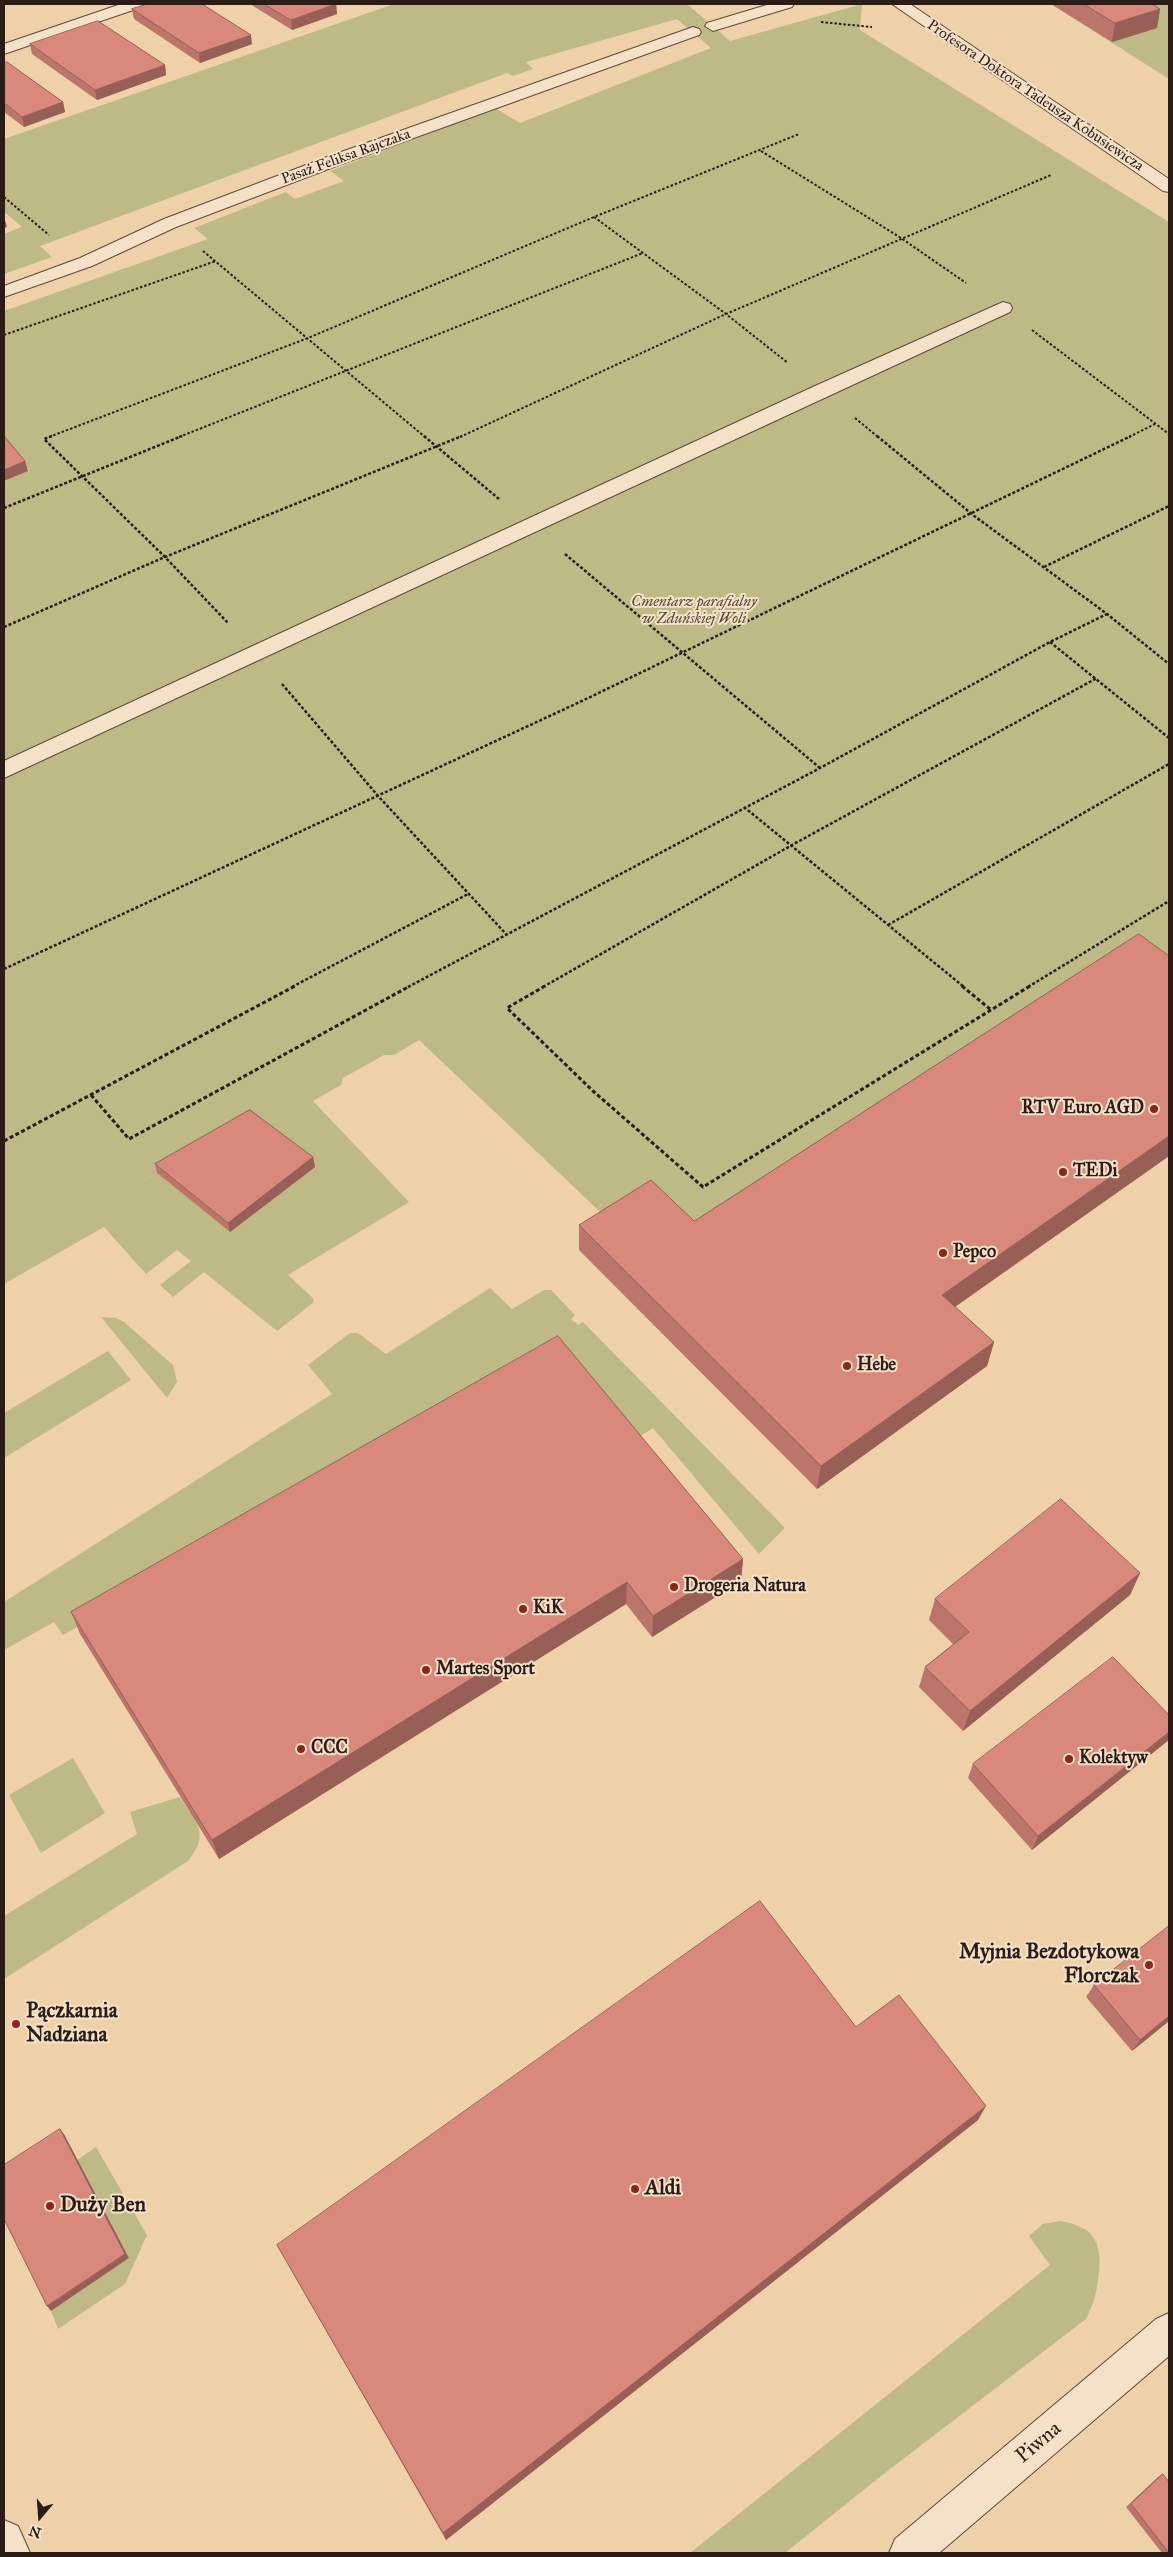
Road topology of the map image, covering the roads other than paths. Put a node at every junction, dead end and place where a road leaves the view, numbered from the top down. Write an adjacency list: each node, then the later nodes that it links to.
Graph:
1 (136, 4): 6 (street)
2 (786, 4): 4 (street)
3 (900, 4): 7 (street, Profesora Doktora Tadeusza Kobusiewicza)
4 (713, 26)
5 (693, 32): 8 (street, Pasaż Feliksa Rajczaka)
6 (4, 49)
7 (1169, 187)
8 (4, 292)
9 (1002, 308): 10 (street)
10 (4, 770)
11 (1169, 2332): 14 (street, Piwna)
12 (4, 2540): 13 (street)
13 (10, 2553)
14 (909, 2553)

